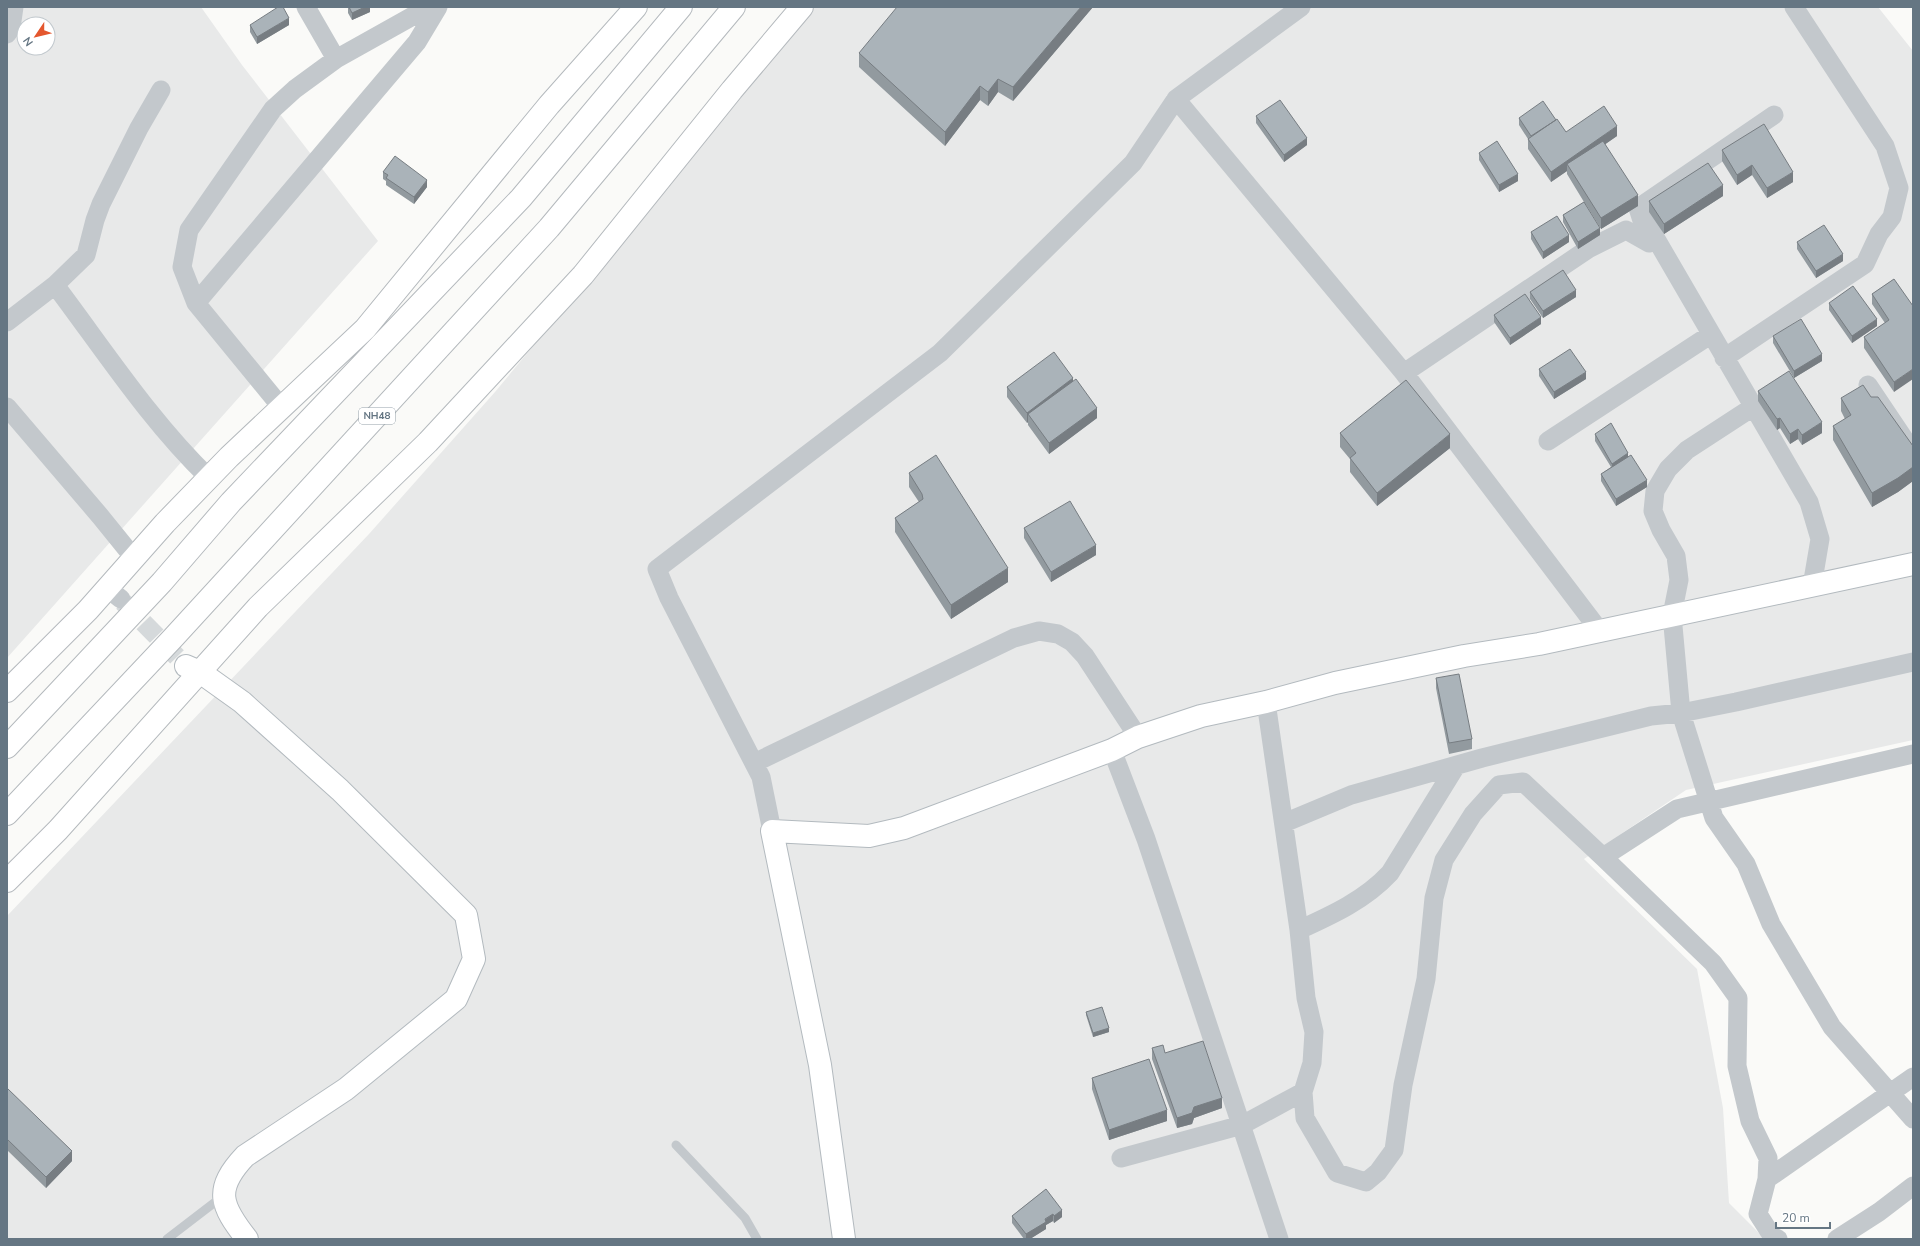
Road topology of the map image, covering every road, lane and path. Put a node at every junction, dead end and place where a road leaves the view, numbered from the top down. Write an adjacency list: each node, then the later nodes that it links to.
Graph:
1 (14, 7): 11 (street)
2 (306, 7): 12 (street)
3 (429, 7): 12 (street)
4 (438, 7): 18 (street)
5 (681, 7): 41 (main road)
6 (734, 7): 47 (main road, NH48)
7 (802, 7): 36 (main road)
8 (1301, 7): 14 (street)
9 (1794, 7): 21 (street)
10 (627, 10): 26 (main road)
11 (7, 34)
12 (336, 59): 18 (street)
13 (161, 90): 17 (street)
14 (1176, 99): 22 (street); 44 (street)
15 (1774, 115): 16 (street)
16 (1638, 208): 20 (street); 22 (street)
17 (55, 285): 19 (street); 29 (street)
18 (196, 303): 26 (street)
19 (7, 322)
20 (1710, 335): 21 (street); 27 (street)
21 (1724, 358): 25 (street)
22 (1404, 373): 34 (street)
23 (1868, 385): 28 (street)
24 (7, 406): 30 (street)
25 (1752, 407): 32 (street); 33 (street)
26 (282, 408): 29 (main road)
27 (1548, 441)
28 (1913, 452)
29 (209, 478): 30 (main road)
30 (134, 558): 37 (main road)
31 (1913, 564): 32 (main road)
32 (1812, 586): 33 (main road)
33 (1672, 615): 34 (main road); 39 (street)
34 (1599, 630): 38 (main road)
35 (1913, 662): 39 (street)
36 (193, 669): 51 (main road); 62 (main road)
37 (7, 691)
38 (1266, 702): 40 (main road); 48 (street)
39 (1681, 712): 45 (street); 46 (street)
40 (1138, 737): 42 (main road); 44 (street)
41 (7, 747)
42 (1112, 750): 49 (main road); 57 (street)
43 (1913, 755): 46 (street)
44 (754, 763): 49 (street)
45 (1456, 766): 48 (street); 52 (street)
46 (1708, 800): 50 (street); 55 (street)
47 (7, 814)
48 (1284, 823): 52 (street)
49 (772, 831): 66 (main road)
50 (1603, 857): 54 (street); 60 (street)
51 (7, 881)
52 (1299, 930): 54 (street)
53 (1913, 1077): 55 (street)
54 (1303, 1092): 57 (street)
55 (1890, 1094): 56 (street); 60 (street)
56 (1913, 1118)
57 (1242, 1125): 59 (street); 67 (street)
58 (676, 1145): 65 (lane)
59 (1121, 1158)
60 (1766, 1179): 68 (street)
61 (1913, 1186): 69 (street)
62 (224, 1196): 63 (lane); 64 (main road)
63 (167, 1239)
64 (247, 1239)
65 (757, 1239)
66 (844, 1239)
67 (1279, 1239)
68 (1778, 1239)
69 (1837, 1239)

